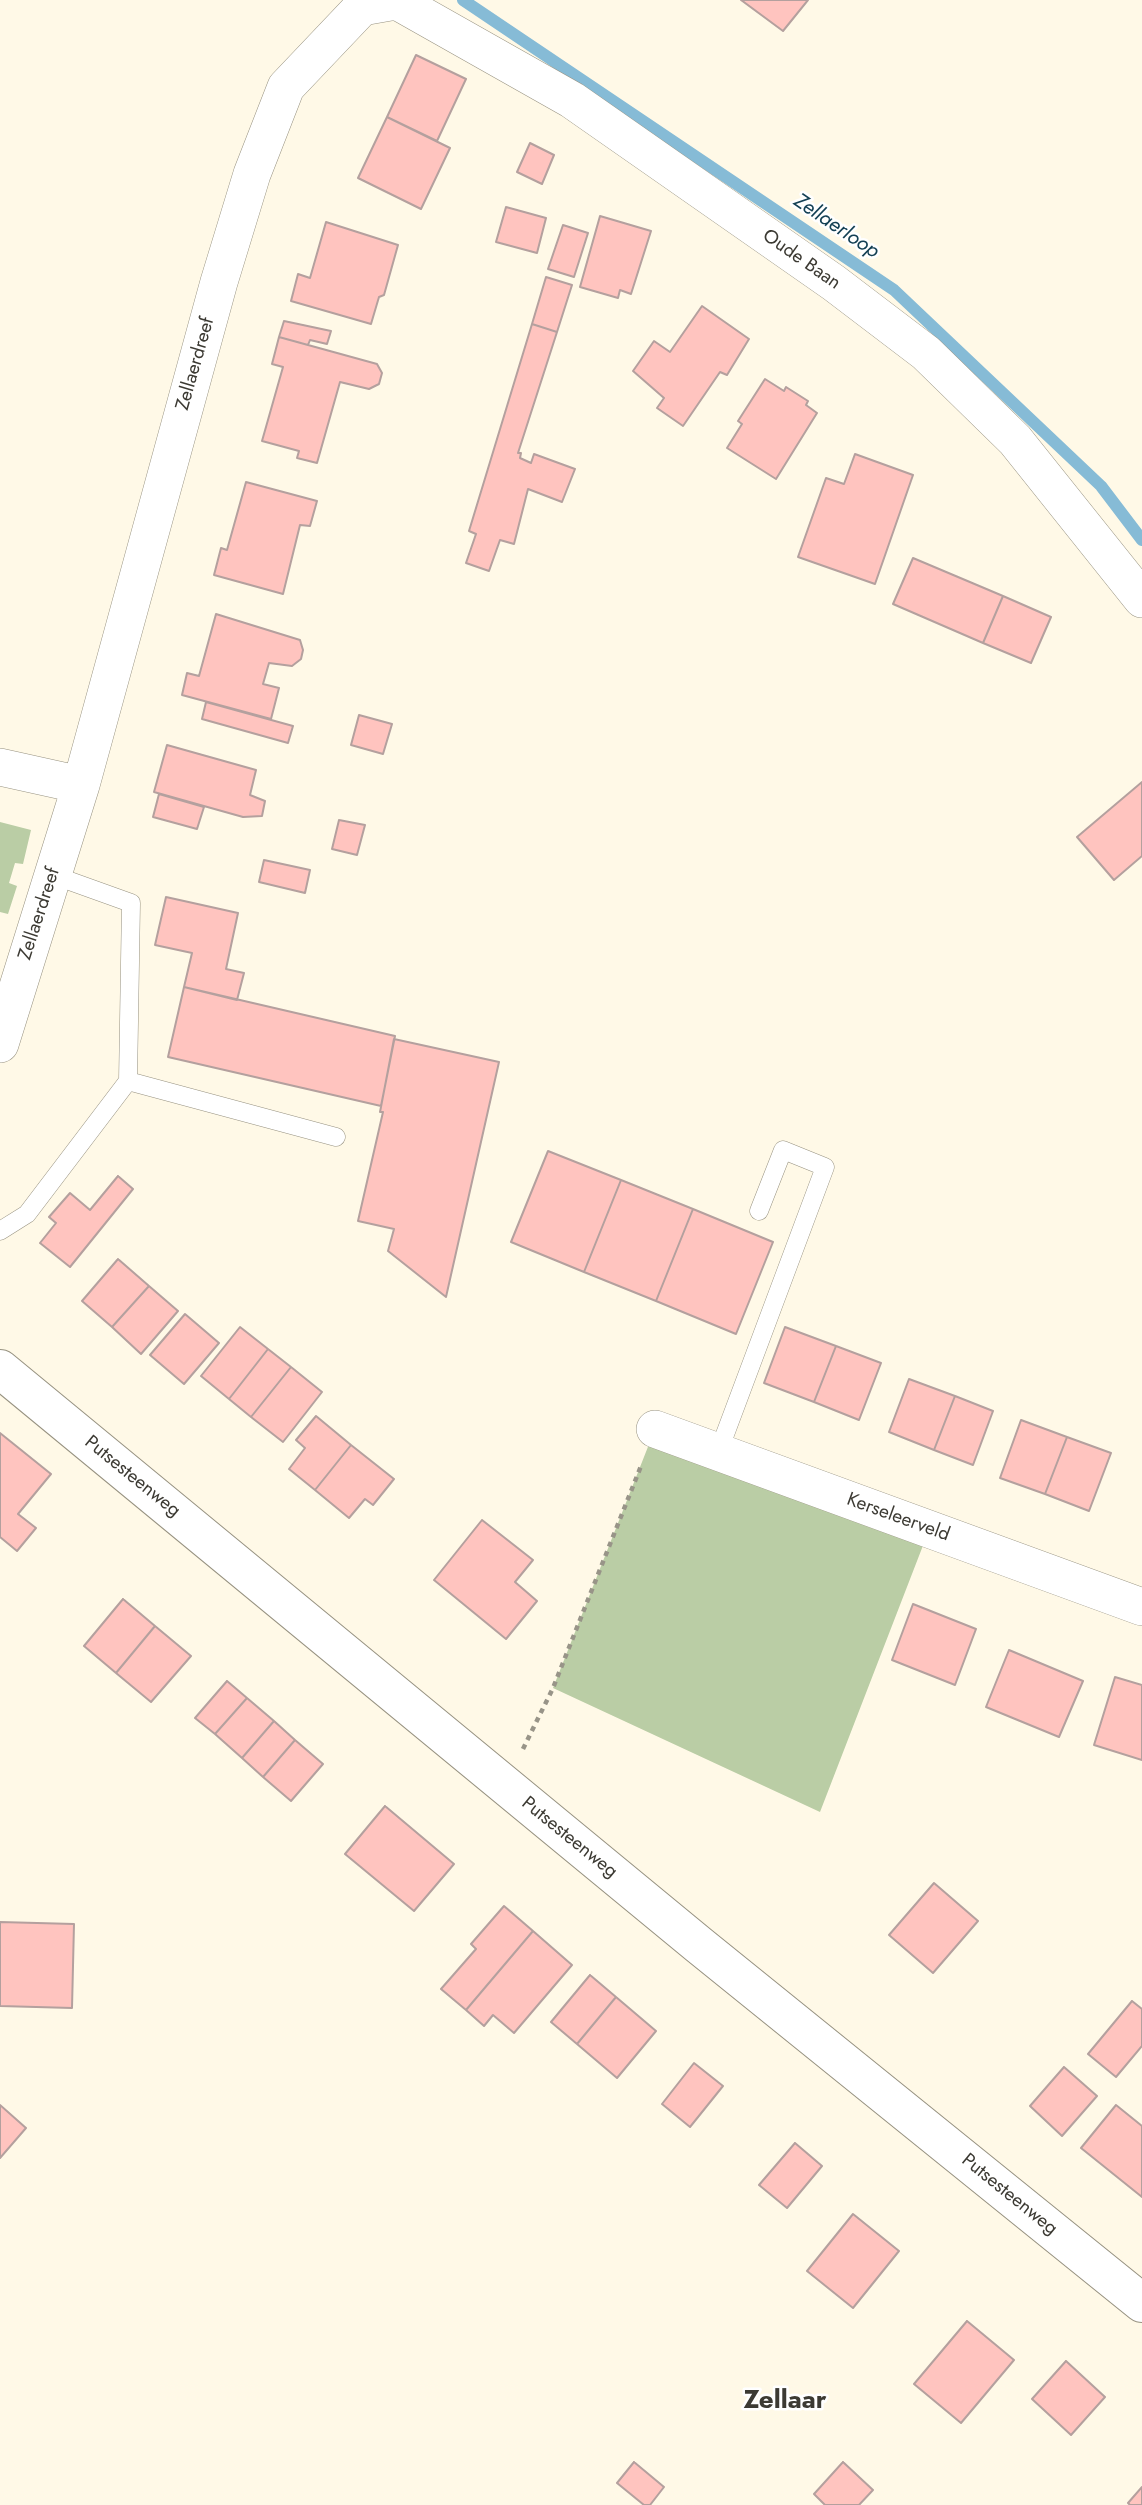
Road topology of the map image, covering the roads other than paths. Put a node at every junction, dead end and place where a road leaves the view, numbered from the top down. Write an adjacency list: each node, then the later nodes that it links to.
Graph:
1 (396, 0): 2 (street, Oude Baan); 4 (street, Zellaerdreef)
2 (1142, 599)
3 (0, 767): 4 (street)
4 (81, 785): 5 (street, Zellaerdreef)
5 (52, 875): 6 (street, Zellaerdreef); 7 (lane)
6 (0, 1044)
7 (128, 1081): 8 (lane); 10 (lane)
8 (336, 1138)
9 (759, 1211): 13 (lane)
10 (0, 1231)
11 (0, 1369): 15 (main road, Putsesteenweg)
12 (655, 1429): 13 (street, Kerseleerveld)
13 (718, 1453): 14 (street, Kerseleerveld)
14 (1142, 1607)
15 (1142, 2303)

